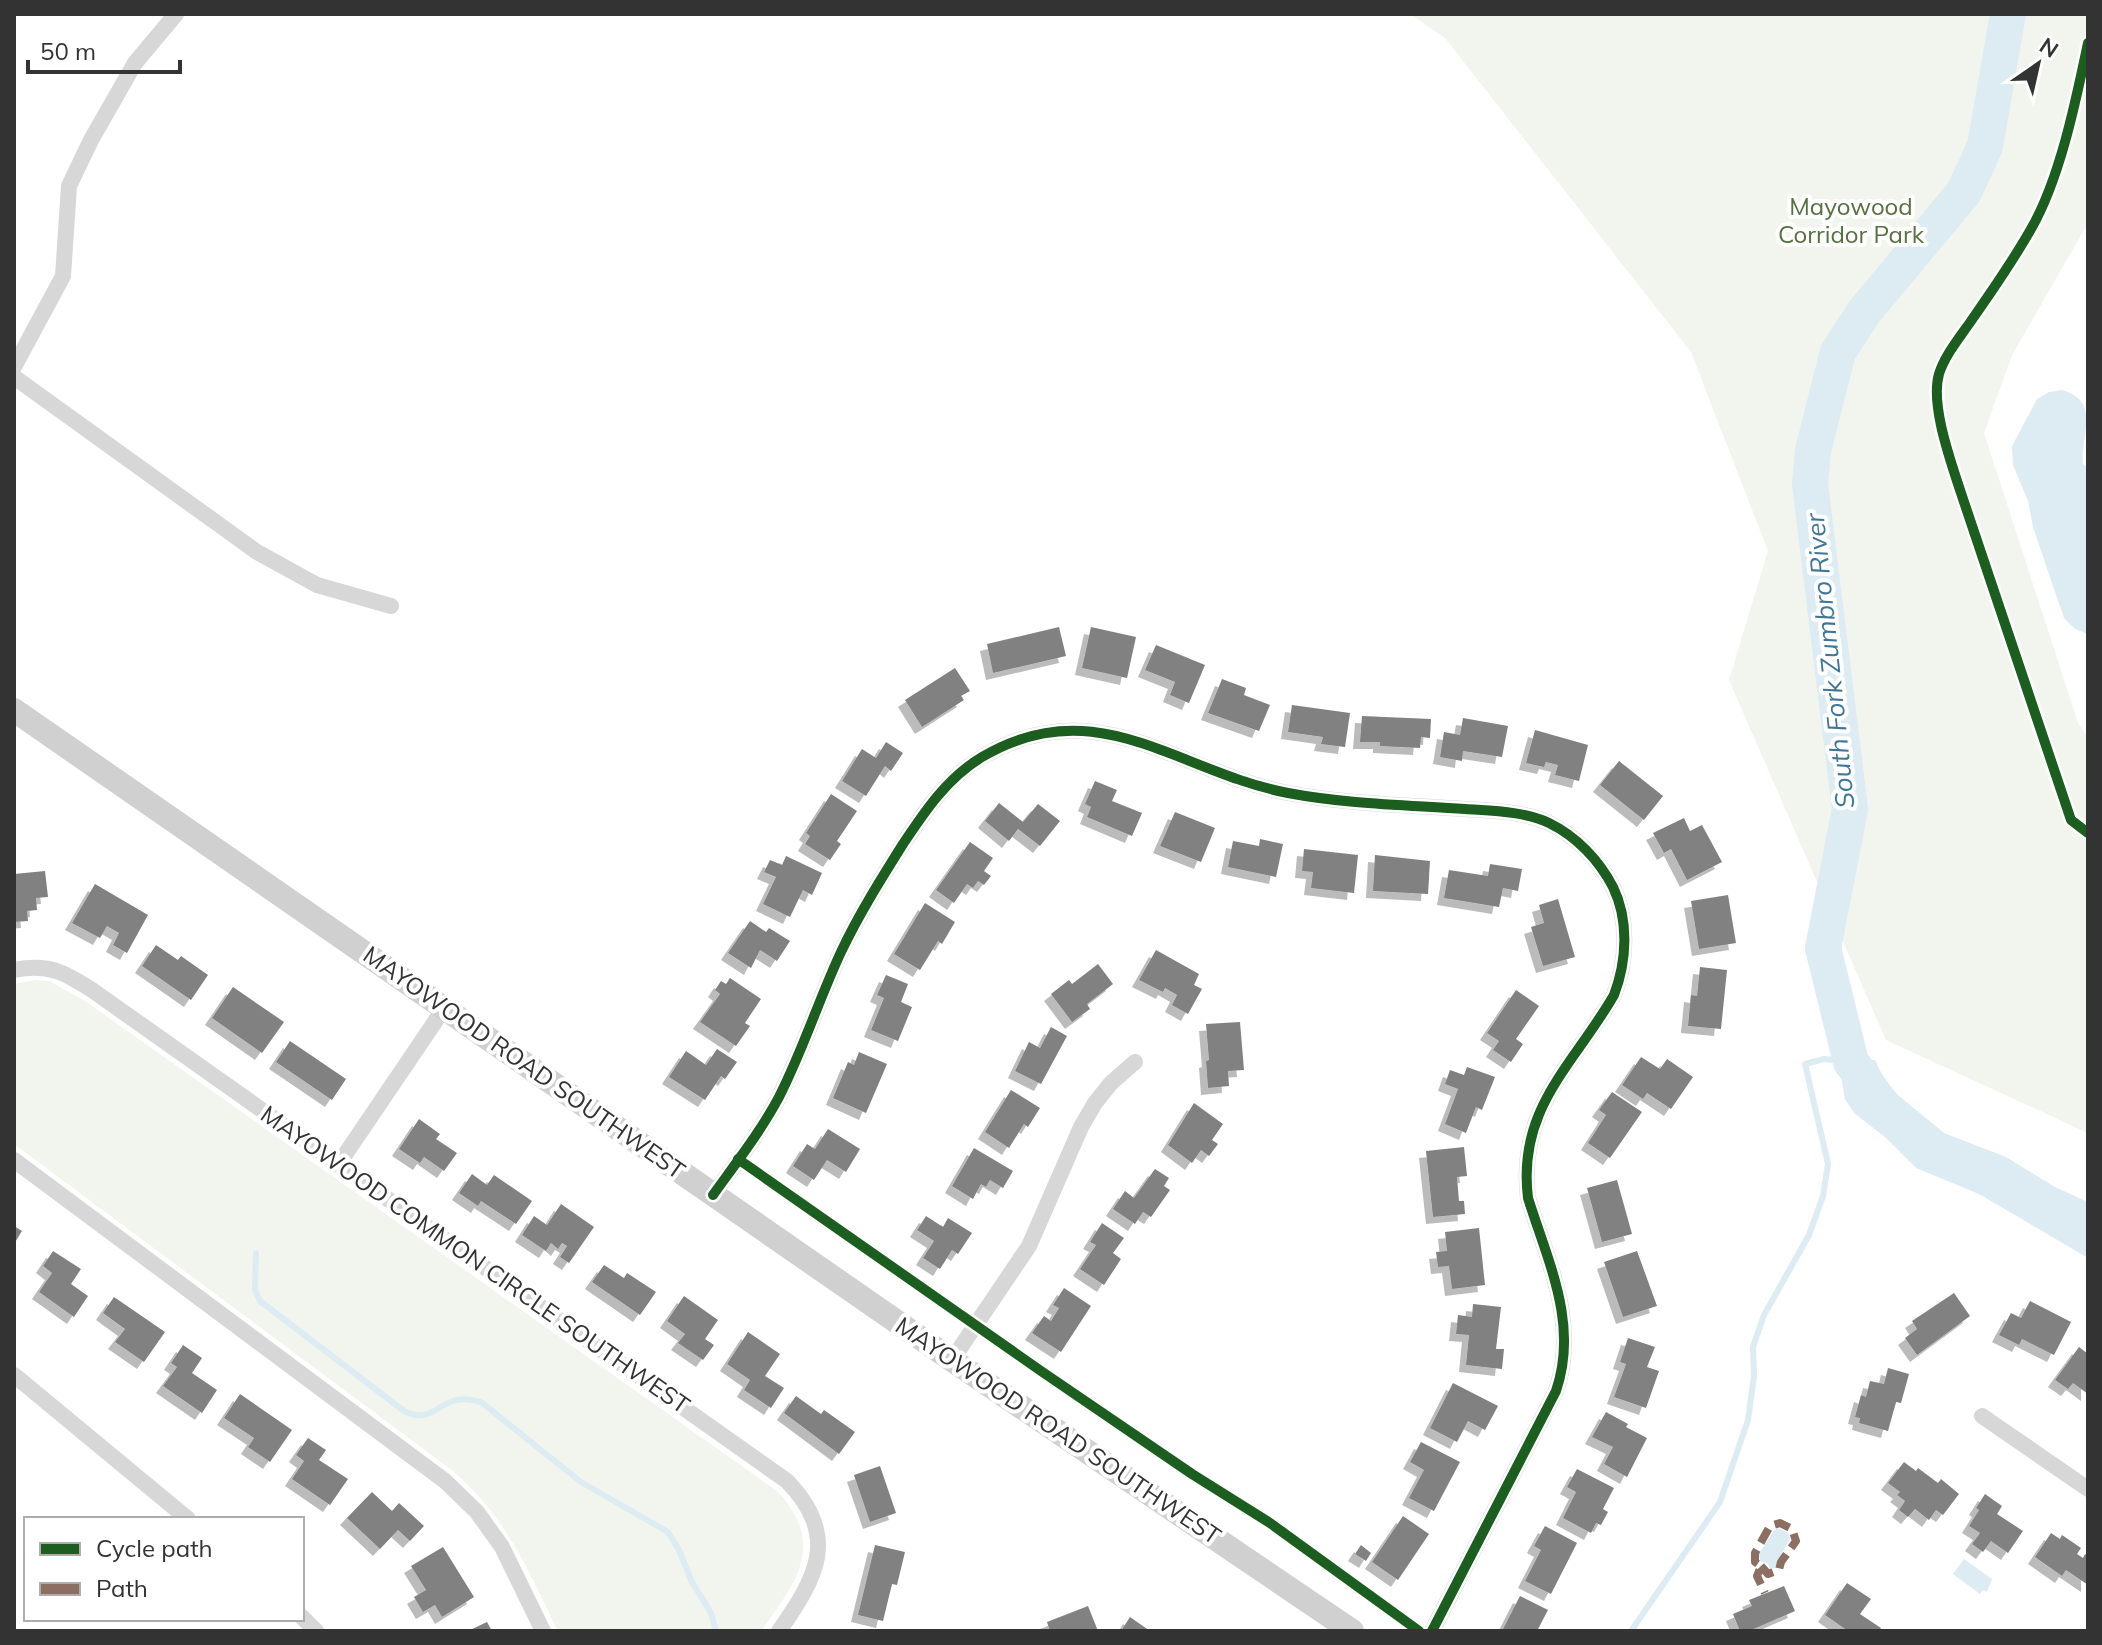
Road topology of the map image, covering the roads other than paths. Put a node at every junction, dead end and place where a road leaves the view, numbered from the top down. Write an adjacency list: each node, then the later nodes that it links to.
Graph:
1 (176, 14): 2 (street)
2 (14, 367)
3 (14, 377): 4 (street)
4 (391, 606)
5 (14, 710): 7 (street, MAYOWOOD ROAD SOUTHWEST)
6 (14, 970): 10 (street, MAYOWOOD COMMON CIRCLE SOUTHWEST)
7 (445, 1007): 10 (street); 11 (street, MAYOWOOD ROAD SOUTHWEST)
8 (1135, 1062): 12 (street)
9 (14, 1160): 17 (street)
10 (338, 1165): 18 (street, MAYOWOOD COMMON CIRCLE SOUTHWEST)
11 (713, 1195): 12 (street, MAYOWOOD ROAD SOUTHWEST); 20 (street)
12 (952, 1360): 19 (street, MAYOWOOD ROAD SOUTHWEST)
13 (14, 1375): 16 (street)
14 (1982, 1416): 15 (street)
15 (2088, 1489)
16 (186, 1517)
17 (543, 1631)
18 (779, 1631)
19 (1352, 1631)
20 (1432, 1631)

